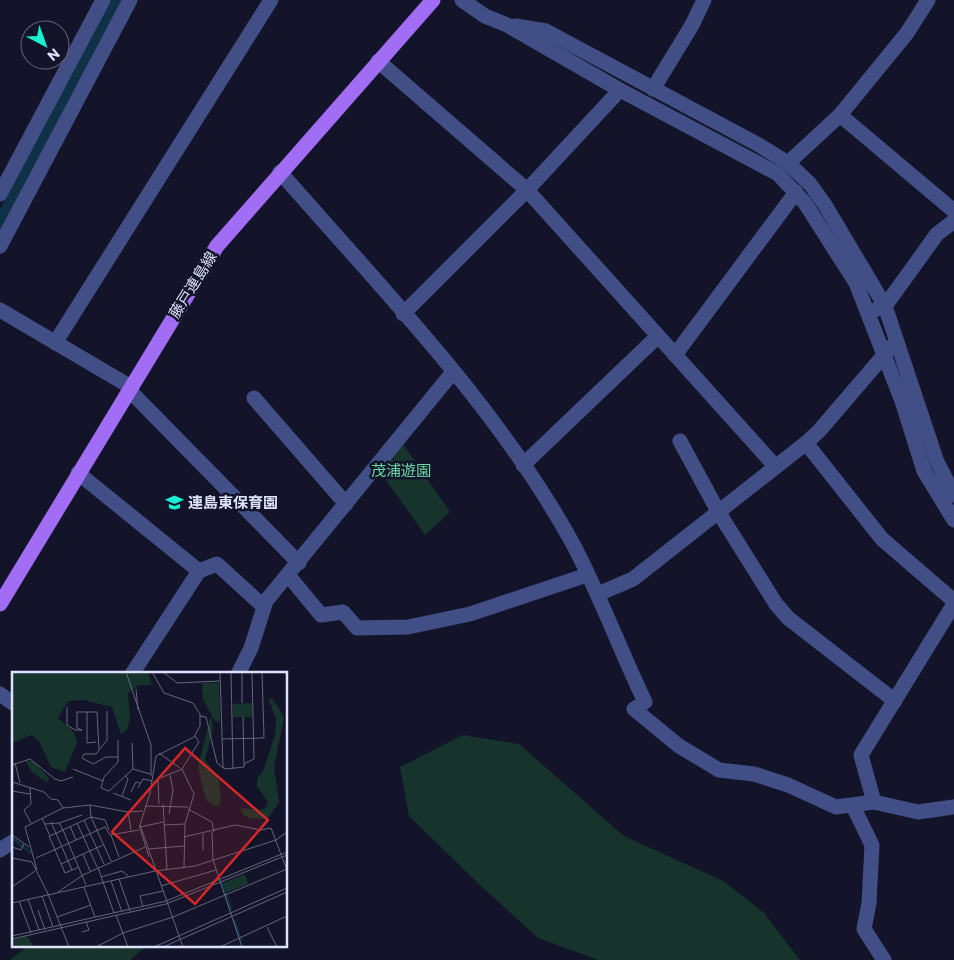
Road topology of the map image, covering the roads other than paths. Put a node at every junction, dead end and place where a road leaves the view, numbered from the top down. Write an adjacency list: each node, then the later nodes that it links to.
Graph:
1 (103, 0): 18 (street)
2 (130, 0): 21 (street)
3 (271, 0): 28 (street)
4 (433, 0): 9 (main road, 藤戸連島線)
5 (462, 0): 8 (street)
6 (704, 0): 10 (street)
7 (928, 0): 12 (street)
8 (507, 25): 10 (street); 11 (street)
9 (378, 61): 14 (main road, 藤戸連島線); 16 (street)
10 (647, 85): 11 (street); 13 (street)
11 (626, 93): 16 (street); 17 (street)
12 (840, 115): 13 (street); 19 (street)
13 (788, 163): 15 (street)
14 (280, 172): 25 (street); 32 (main road, 藤戸連島線)
15 (801, 175): 17 (street); 22 (street)
16 (527, 190): 25 (street); 26 (street)
17 (793, 190): 24 (street); 30 (street)
18 (0, 194)
19 (954, 211)
20 (954, 221): 22 (street)
21 (0, 246)
22 (885, 306): 24 (street); 27 (street)
23 (0, 310): 28 (street)
24 (868, 313): 29 (street)
25 (403, 314): 31 (street)
26 (658, 336): 30 (street); 36 (street)
27 (896, 341): 29 (street); 39 (street)
28 (55, 343): 32 (street)
29 (885, 354): 35 (street); 42 (street)
30 (675, 356): 37 (street)
31 (453, 372): 36 (street); 40 (street)
32 (130, 388): 38 (main road, 藤戸連島線); 43 (street)
33 (254, 398): 40 (street)
34 (680, 441): 41 (street)
35 (806, 443): 37 (street); 48 (street)
36 (523, 464): 46 (street)
37 (775, 466): 41 (street)
38 (78, 474): 44 (street); 49 (main road, 藤戸連島線)
39 (954, 495)
40 (346, 504): 43 (street)
41 (719, 513): 47 (street); 54 (street)
42 (954, 520)
43 (299, 563): 45 (street)
44 (199, 571): 50 (street); 51 (street)
45 (288, 575): 46 (street); 50 (street)
46 (587, 575): 47 (street)
47 (598, 594): 57 (street)
48 (954, 602): 54 (street)
49 (0, 604)
50 (264, 607): 52 (street)
51 (133, 672)
52 (239, 672)
53 (0, 694): 55 (street)
54 (895, 701): 56 (street)
55 (12, 703)
56 (874, 802): 57 (street); 58 (street)
57 (853, 806): 61 (street)
58 (954, 807)
59 (12, 842): 60 (street)
60 (0, 850)
61 (884, 960)

